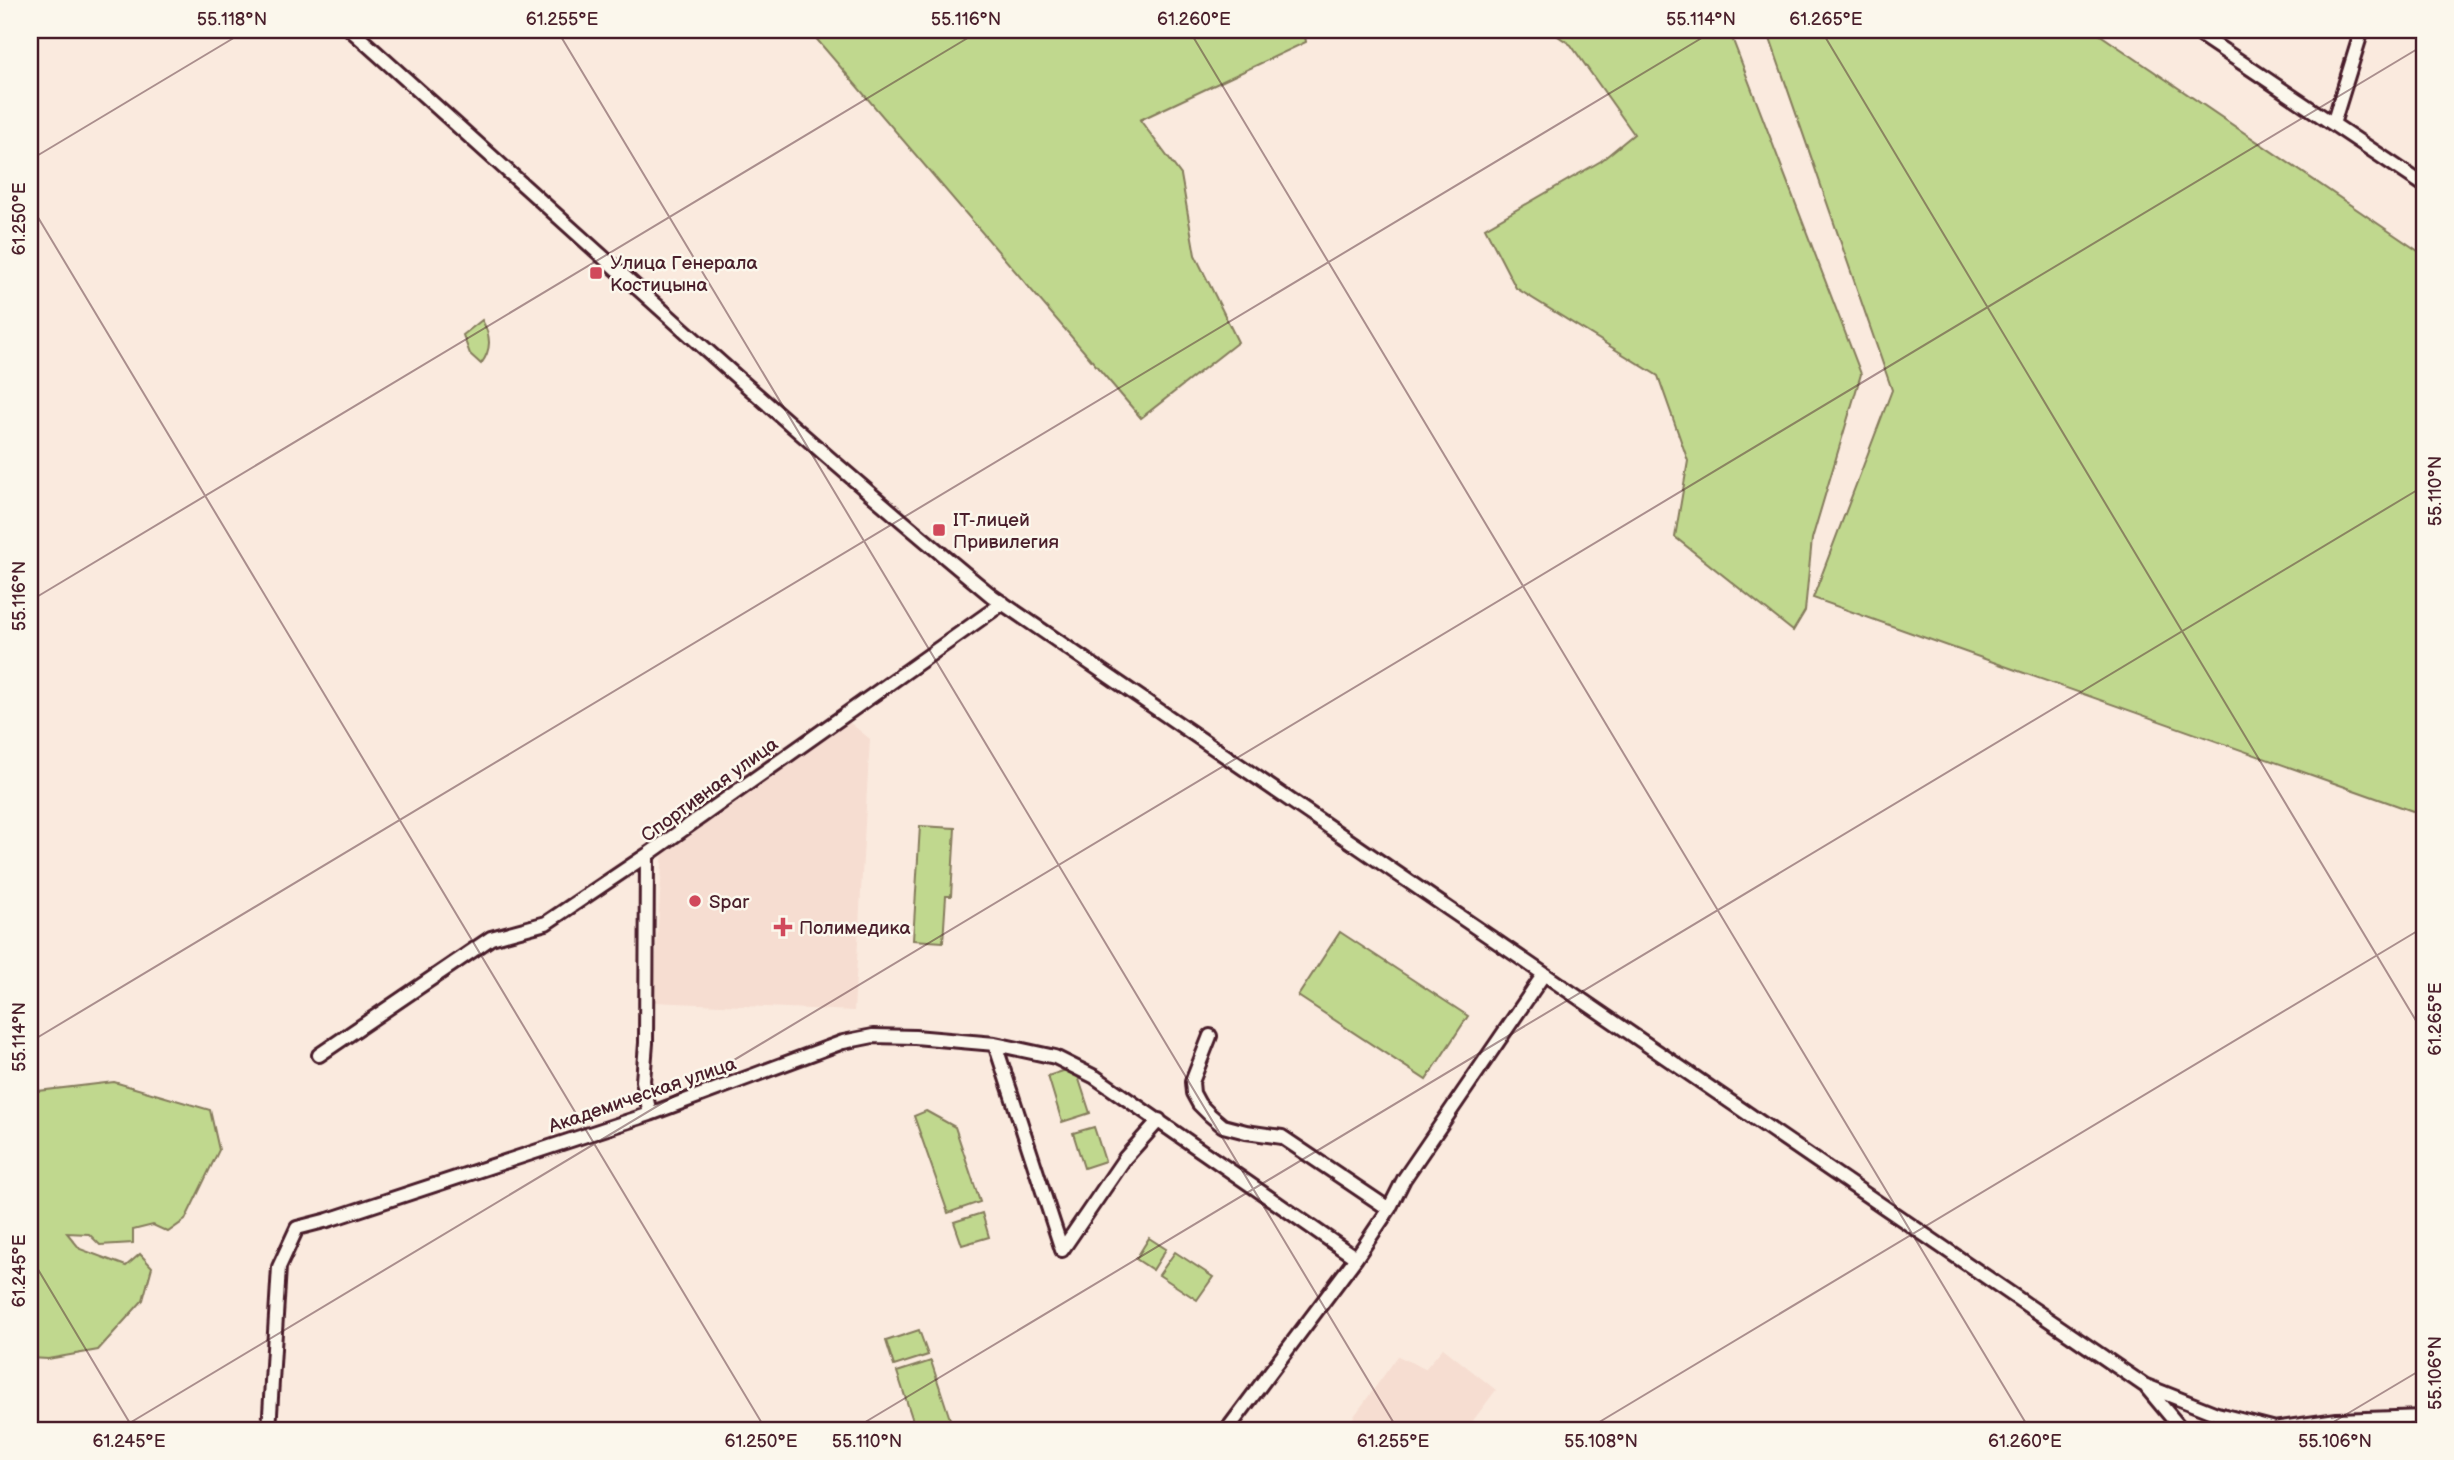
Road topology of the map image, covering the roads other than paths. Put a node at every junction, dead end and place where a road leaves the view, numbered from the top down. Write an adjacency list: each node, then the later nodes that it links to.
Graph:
1 (351, 30): 6 (street)
2 (2196, 30): 4 (street)
3 (2362, 30): 4 (street)
4 (2333, 124): 5 (street)
5 (2424, 185)
6 (1003, 603): 7 (street, Спортивная улица); 8 (street)
7 (647, 855): 11 (street); 12 (street, Спортивная улица)
8 (1544, 974): 14 (street); 16 (street)
9 (1210, 1036): 14 (street)
10 (995, 1044): 12 (street, Академическая улица); 13 (street, Академическая улица); 13 (street)
11 (319, 1055)
12 (650, 1114): 20 (street, Академическая улица)
13 (1159, 1120): 15 (street, Академическая улица)
14 (1389, 1209): 15 (street)
15 (1356, 1258): 21 (street)
16 (2144, 1385): 19 (street); 22 (street)
17 (2424, 1417): 18 (street)
18 (2296, 1426): 19 (street); 23 (street)
19 (2269, 1429)
20 (269, 1430)
21 (1227, 1430)
22 (2182, 1430)
23 (2316, 1430)

